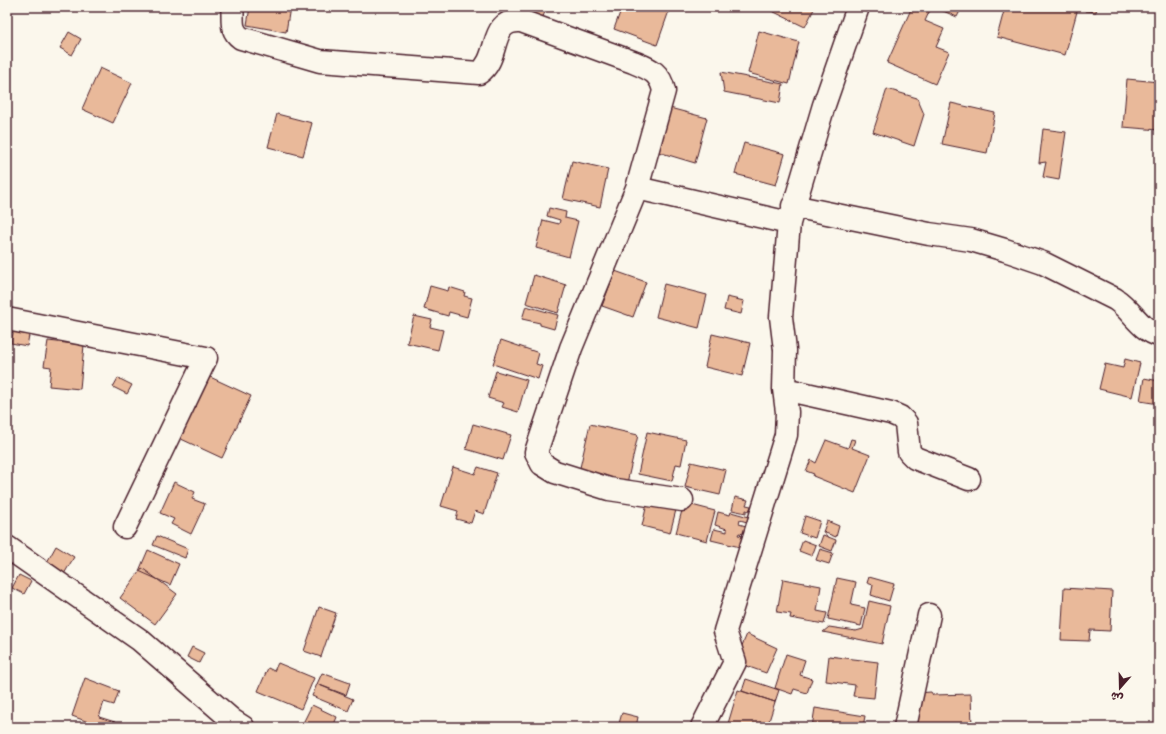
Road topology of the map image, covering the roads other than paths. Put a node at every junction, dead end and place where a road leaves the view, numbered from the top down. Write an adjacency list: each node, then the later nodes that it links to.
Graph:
1 (232, 7): 3 (street)
2 (858, 7): 4 (street)
3 (637, 188): 4 (street); 9 (street)
4 (791, 214): 6 (street); 7 (street)
5 (7, 319): 10 (street)
6 (1159, 335)
7 (784, 389): 8 (street); 14 (street)
8 (969, 479)
9 (682, 500)
10 (125, 527)
11 (7, 547): 13 (street)
12 (929, 615): 15 (street)
13 (234, 725)
14 (702, 727)
15 (904, 727)

